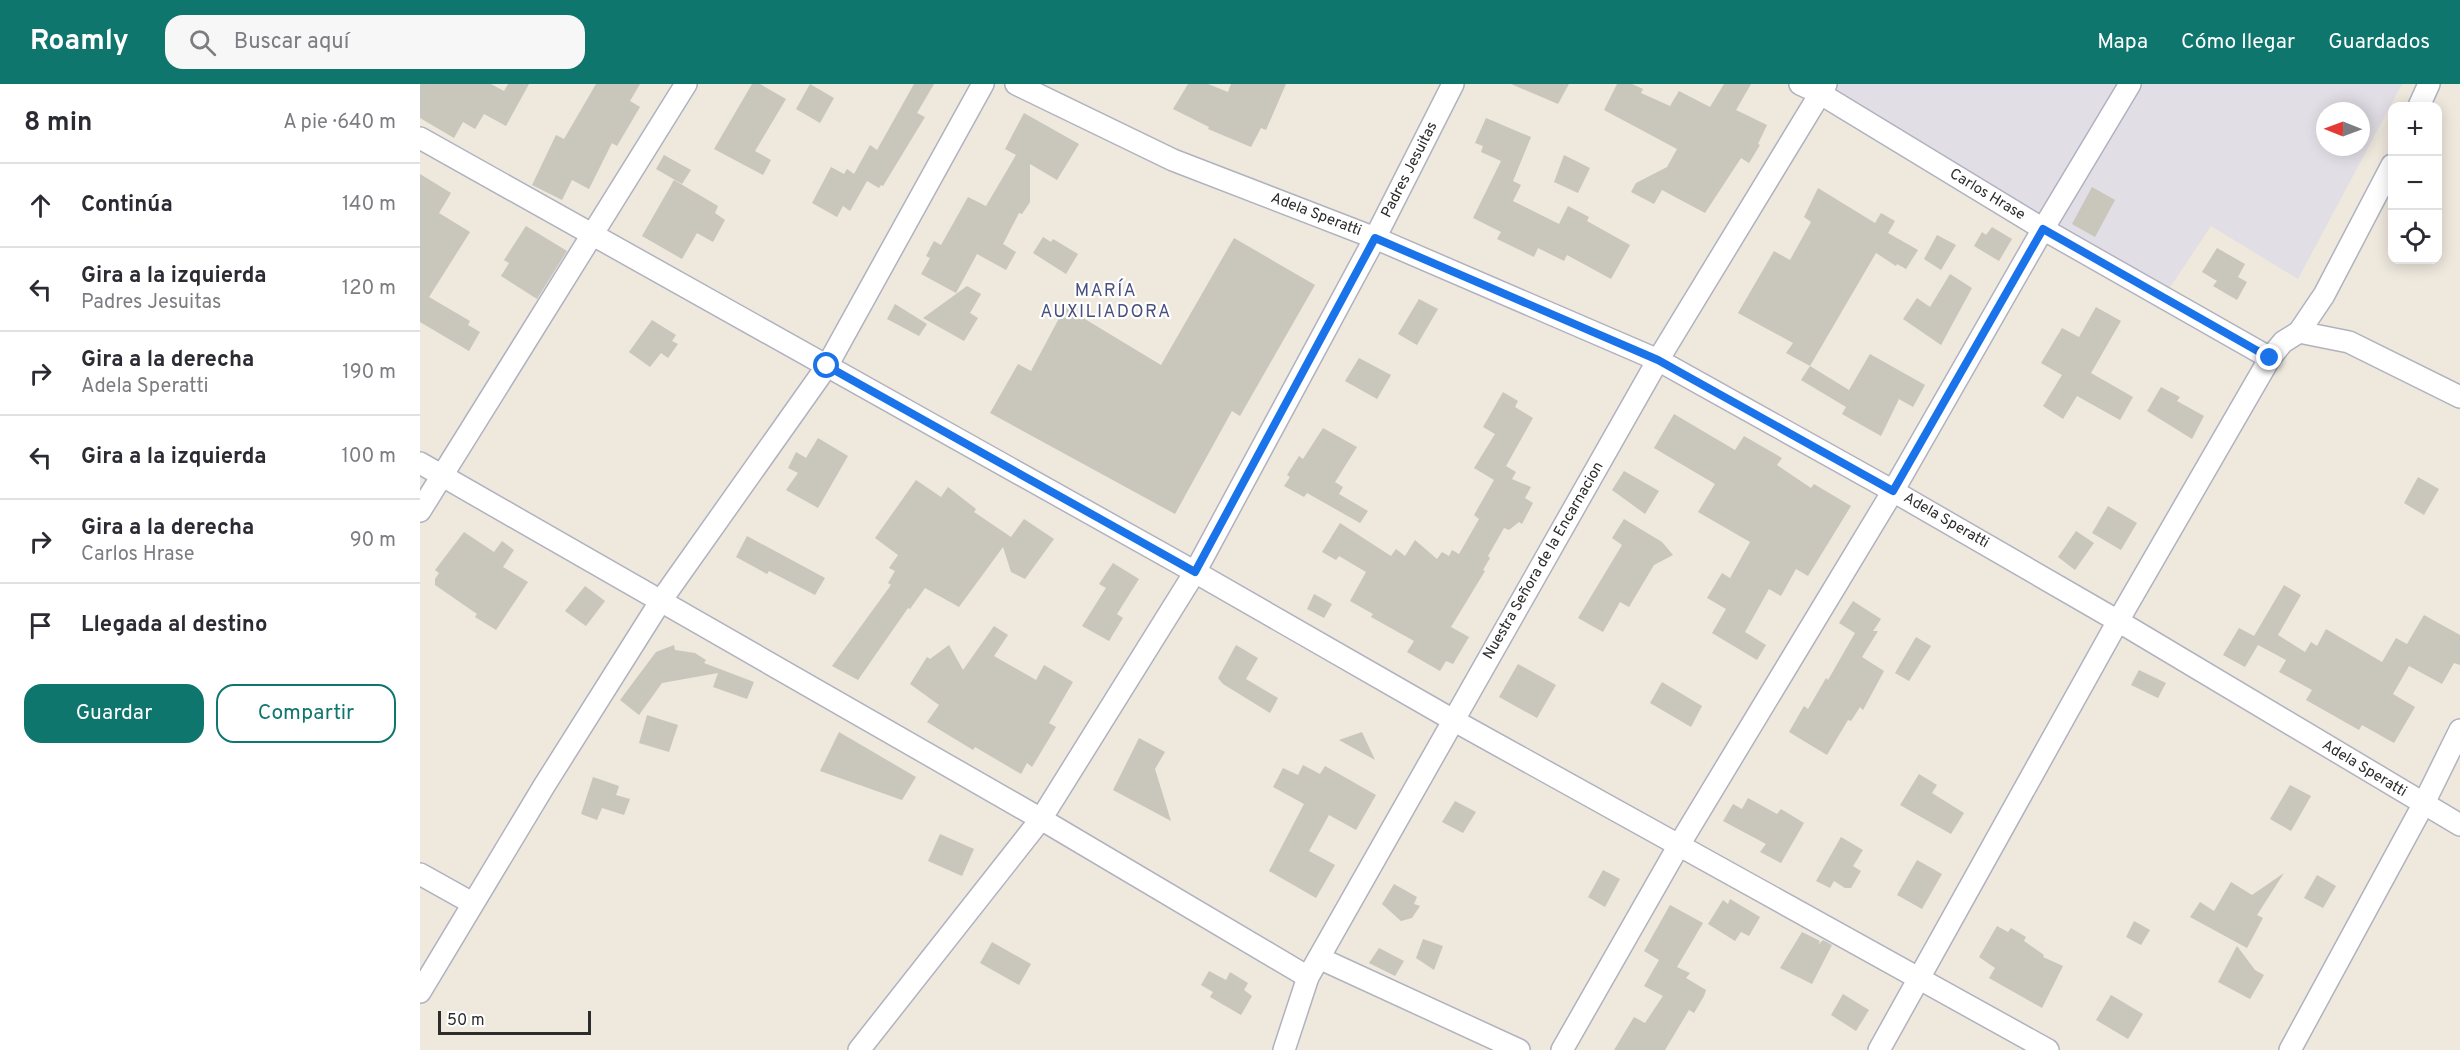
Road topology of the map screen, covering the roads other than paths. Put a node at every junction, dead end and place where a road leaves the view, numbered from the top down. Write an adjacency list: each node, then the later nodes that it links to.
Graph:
1 (686, 84): 13 (street)
2 (983, 84): 18 (street)
3 (1016, 84): 14 (street, Adela Speratti)
4 (1453, 84): 14 (street, Padres Jesuitas)
5 (1800, 84): 8 (street, Carlos Hrase)
6 (2130, 84): 12 (street)
7 (2429, 84): 9 (street)
8 (1823, 89): 12 (street, Carlos Hrase); 17 (street, Nuestra Señora de la Encarnacion)
9 (2421, 102)
10 (420, 138): 13 (street)
11 (2388, 173): 15 (street)
12 (2043, 229): 16 (street, Carlos Hrase); 22 (street)
13 (592, 236): 18 (street); 21 (street)
14 (1375, 238): 17 (street, Adela Speratti); 24 (street, Padres Jesuitas)
15 (2299, 332): 16 (street); 19 (street)
16 (2270, 358): 26 (street)
17 (1658, 360): 22 (street, Adela Speratti); 27 (street, Nuestra Señora de la Encarnacion)
18 (827, 366): 24 (street); 25 (street)
19 (2460, 397)
20 (420, 463): 21 (street)
21 (442, 477): 23 (street); 25 (street)
22 (1893, 491): 26 (street, Adela Speratti); 32 (street)
23 (420, 511)
24 (1195, 572): 27 (street); 30 (street, Padres Jesuitas)
25 (660, 602): 30 (street); 34 (street)
26 (2118, 621): 29 (street, Adela Speratti); 37 (street)
27 (1453, 720): 32 (street); 35 (street, Nuestra Señora de la Encarnacion)
28 (2460, 730): 29 (street)
29 (2423, 805): 31 (street, Adela Speratti); 45 (street)
30 (1041, 819): 36 (street); 39 (street, Padres Jesuitas)
31 (2460, 825)
32 (1679, 845): 37 (street); 42 (street)
33 (420, 874): 34 (street)
34 (472, 903): 38 (street)
35 (1319, 958): 36 (street, Nuestra Señora de la Encarnacion); 41 (street)
36 (1308, 977): 40 (street, Nuestra Señora de la Encarnacion)
37 (1921, 978): 43 (street); 44 (street)
38 (420, 992)
39 (861, 1050)
40 (1284, 1050)
41 (1519, 1050)
42 (1562, 1050)
43 (1879, 1050)
44 (2048, 1050)
45 (2290, 1050)

